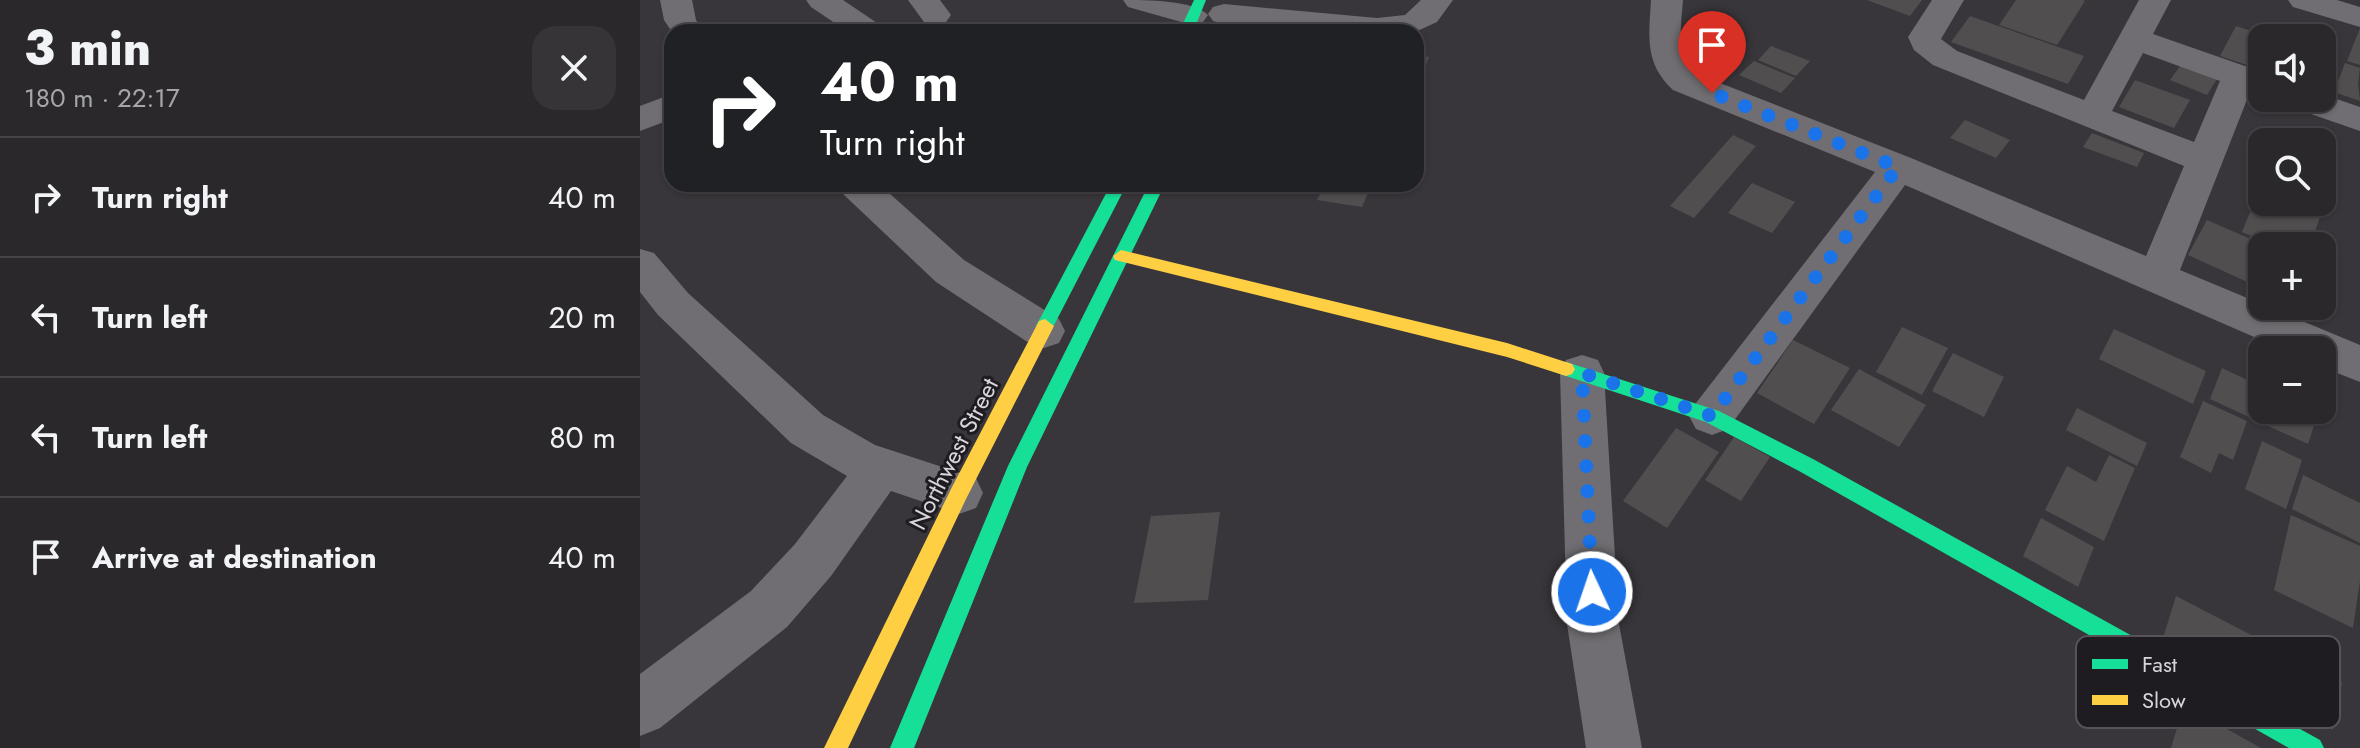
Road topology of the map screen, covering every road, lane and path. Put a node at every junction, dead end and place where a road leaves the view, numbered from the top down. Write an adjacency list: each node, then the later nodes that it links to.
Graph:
1 (676, 0): 11 (street)
2 (822, 0): 12 (street)
3 (1139, 0): 9 (street)
4 (1437, 0): 14 (street)
5 (1667, 0): 24 (street)
6 (1948, 0): 20 (street)
7 (2155, 0): 15 (street)
8 (2304, 0): 10 (street)
9 (1208, 16): 13 (street)
10 (2360, 17)
11 (683, 24)
12 (857, 24)
13 (1311, 24)
14 (1404, 24)
15 (2135, 39): 16 (street); 20 (street)
16 (2248, 79)
17 (2248, 85): 23 (street)
18 (664, 109): 21 (street)
19 (2336, 111): 22 (street)
20 (2093, 114): 23 (street)
21 (640, 120)
22 (2360, 120)
23 (2205, 160): 30 (street)
24 (1898, 167): 30 (street); 34 (street)
25 (864, 192): 31 (street)
26 (1115, 192): 31 (main road, Northwest Street)
27 (1153, 192): 28 (main road)
28 (1121, 256): 33 (main road); 41 (main road)
29 (640, 265): 35 (street)
30 (2157, 278): 32 (street)
31 (1044, 331): 36 (main road, Northwest Street)
32 (2360, 364)
33 (1582, 373): 34 (main road); 42 (street)
34 (1712, 416): 37 (main road)
35 (881, 468): 36 (street); 38 (street)
36 (959, 493): 40 (main road, Northwest Street)
37 (2112, 636)
38 (640, 708)
39 (2276, 728): 43 (main road)
40 (836, 748)
41 (902, 748)
42 (1614, 748)
43 (2312, 748)

